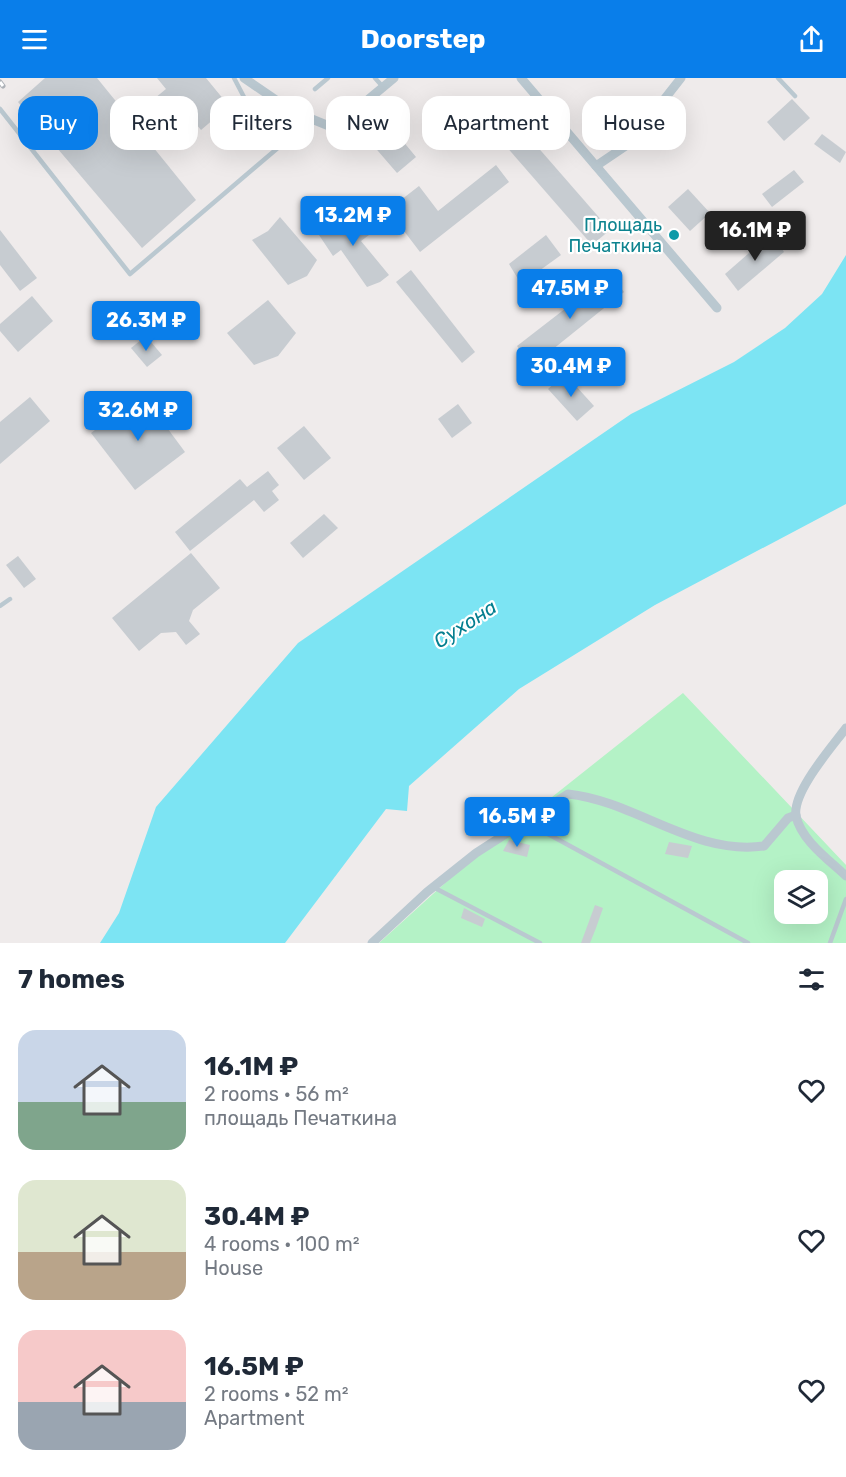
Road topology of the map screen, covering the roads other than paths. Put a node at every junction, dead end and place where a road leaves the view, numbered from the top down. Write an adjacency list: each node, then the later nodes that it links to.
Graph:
1 (234, 78): 12 (lane)
2 (244, 78): 9 (street)
3 (328, 78): 10 (lane)
4 (375, 78): 9 (lane)
5 (394, 78): 9 (street)
6 (521, 78): 13 (street)
7 (681, 78): 13 (street)
8 (778, 78): 11 (lane)
9 (382, 87)
10 (315, 89)
11 (795, 96)
12 (0, 110)
13 (596, 166): 14 (street)
14 (717, 309)
15 (10, 599): 16 (lane)
16 (0, 606)
17 (846, 728): 18 (street)
18 (796, 815): 19 (street); 20 (street)
19 (526, 822): 21 (street); 25 (lane)
20 (846, 876)
21 (433, 887): 23 (street); 24 (lane)
22 (846, 899): 26 (lane)
23 (372, 943)
24 (540, 943)
25 (748, 943)
26 (830, 943)

